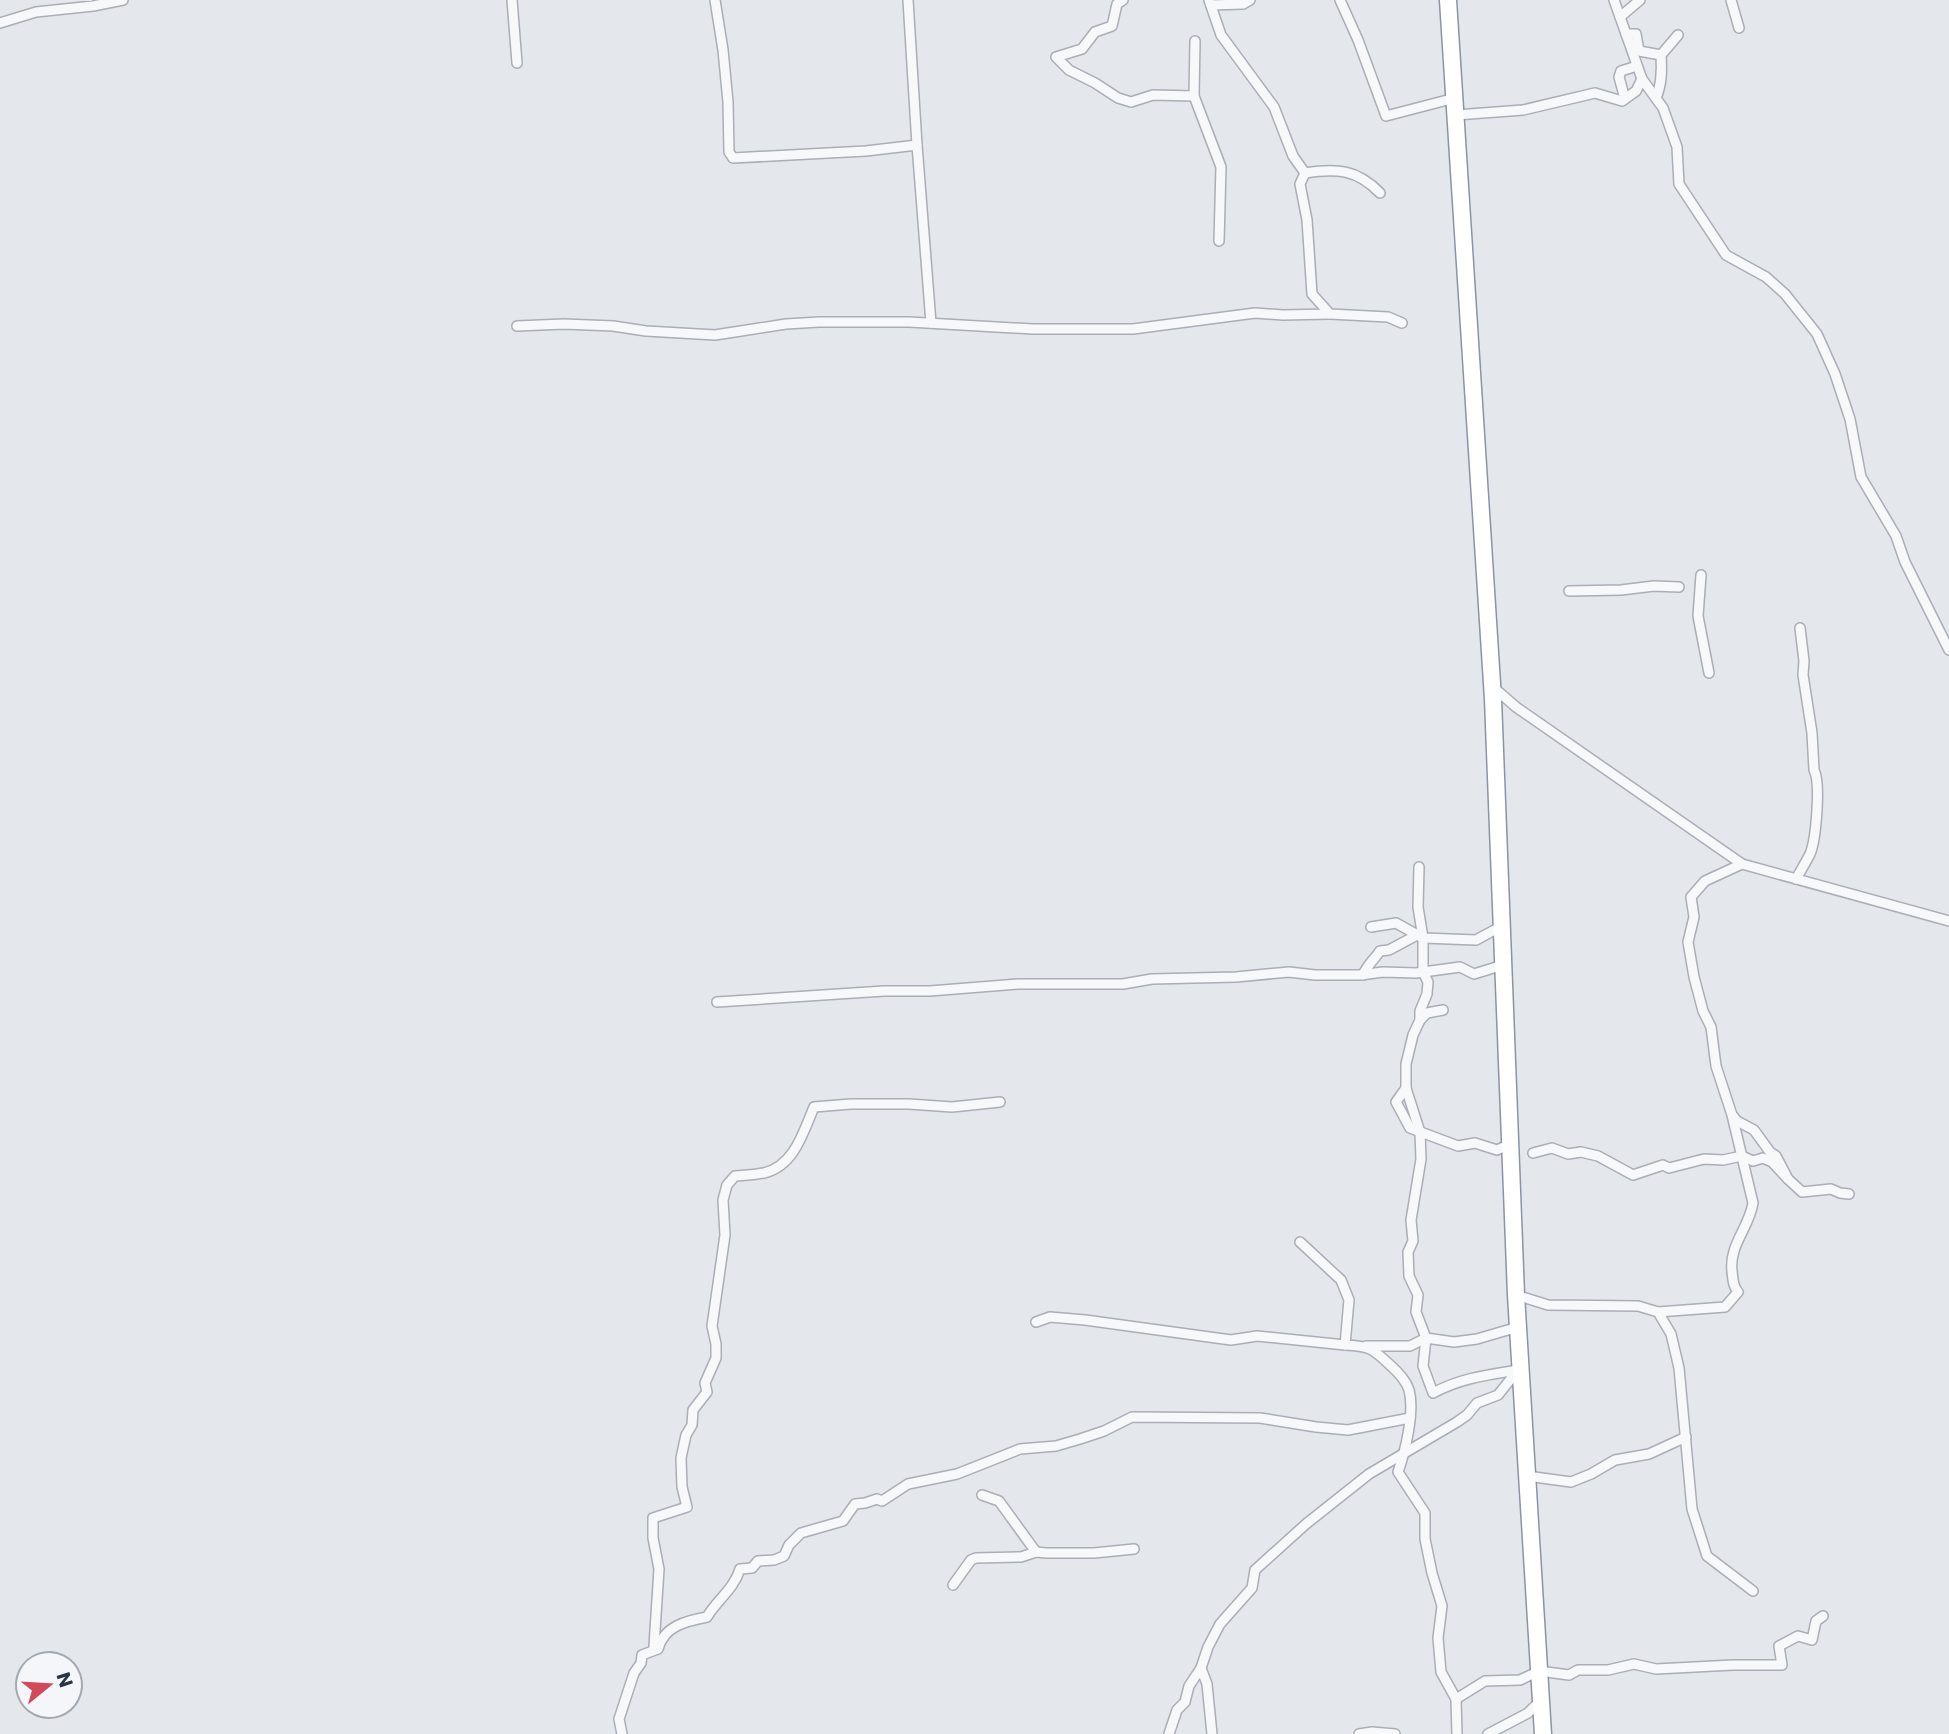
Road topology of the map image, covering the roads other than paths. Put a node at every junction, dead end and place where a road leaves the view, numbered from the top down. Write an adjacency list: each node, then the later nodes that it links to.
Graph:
1 (122, 0): 14 (street)
2 (512, 0): 20 (street)
3 (716, 0): 27 (street)
4 (908, 0): 27 (street)
5 (1123, 0): 23 (street)
6 (1250, 0): 12 (street)
7 (1340, 0): 26 (street)
8 (1448, 0): 26 (highway)
9 (1614, 0): 13 (street)
10 (1640, 0): 13 (street)
11 (1731, 0): 15 (street)
12 (1210, 2): 28 (street)
13 (1620, 17): 16 (street)
14 (0, 23)
15 (1739, 28)
16 (1626, 34): 19 (street); 21 (street)
17 (1678, 35): 19 (street)
18 (1195, 41): 23 (street)
19 (1661, 55): 24 (street)
20 (517, 63)
21 (1637, 66): 22 (street); 25 (street)
22 (1642, 79): 24 (street); 25 (street)
23 (1194, 96): 30 (street)
24 (1656, 98): 39 (street)
25 (1625, 99): 26 (street)
26 (1455, 106): 41 (highway)
27 (917, 145): 32 (street)
28 (1305, 173): 29 (street); 31 (street)
29 (1380, 193)
30 (1219, 241)
31 (1330, 314): 32 (street); 33 (street)
32 (931, 323): 34 (street)
33 (1402, 323)
34 (517, 326)
35 (1701, 575): 40 (street)
36 (1679, 587): 37 (street)
37 (1569, 591)
38 (1800, 628): 44 (street)
39 (1949, 650)
40 (1709, 673)
41 (1491, 685): 42 (street); 46 (highway)
42 (1742, 864): 44 (street); 56 (street)
43 (1419, 867): 48 (street)
44 (1797, 878): 45 (street)
45 (1949, 921)
46 (1502, 926): 48 (street); 49 (highway)
47 (1371, 927): 48 (street)
48 (1416, 934): 50 (street); 51 (street)
49 (1503, 965): 50 (street); 58 (highway)
50 (1423, 972): 51 (street); 54 (street)
51 (1363, 975): 52 (street)
52 (717, 1002)
53 (1443, 1010): 54 (street)
54 (1420, 1020): 57 (street)
55 (1000, 1102): 82 (street)
56 (1732, 1115): 60 (street); 61 (street)
57 (1420, 1132): 58 (street); 68 (street)
58 (1510, 1144): 64 (highway)
59 (1533, 1153): 60 (street)
60 (1742, 1156): 61 (street); 65 (street)
61 (1788, 1179): 62 (street)
62 (1849, 1194)
63 (1300, 1242): 69 (street)
64 (1516, 1295): 65 (street); 67 (highway)
65 (1658, 1312): 73 (street)
66 (1036, 1322): 69 (street)
67 (1518, 1327): 68 (street); 71 (highway)
68 (1426, 1338): 70 (street); 71 (street)
69 (1345, 1345): 70 (street)
70 (1366, 1346): 72 (street)
71 (1519, 1364): 74 (street); 75 (highway)
72 (1410, 1418): 74 (street); 82 (street)
73 (1686, 1437): 75 (street); 80 (street)
74 (1404, 1454): 83 (street); 85 (street)
75 (1527, 1476): 84 (highway)
76 (982, 1495): 78 (street)
77 (1134, 1549): 78 (street)
78 (1035, 1552): 79 (street)
79 (953, 1585)
80 (1753, 1591)
81 (1823, 1616): 84 (street)
82 (654, 1651): 87 (street)
83 (1201, 1668): 88 (street); 89 (street)
84 (1539, 1671): 85 (street); 86 (highway)
85 (1456, 1699): 92 (street)
86 (1541, 1700): 93 (street); 94 (highway)
87 (622, 1734)
88 (1169, 1734)
89 (1212, 1734)
90 (1359, 1734): 91 (street)
91 (1395, 1734)
92 (1457, 1734)
93 (1488, 1734)
94 (1543, 1734)

